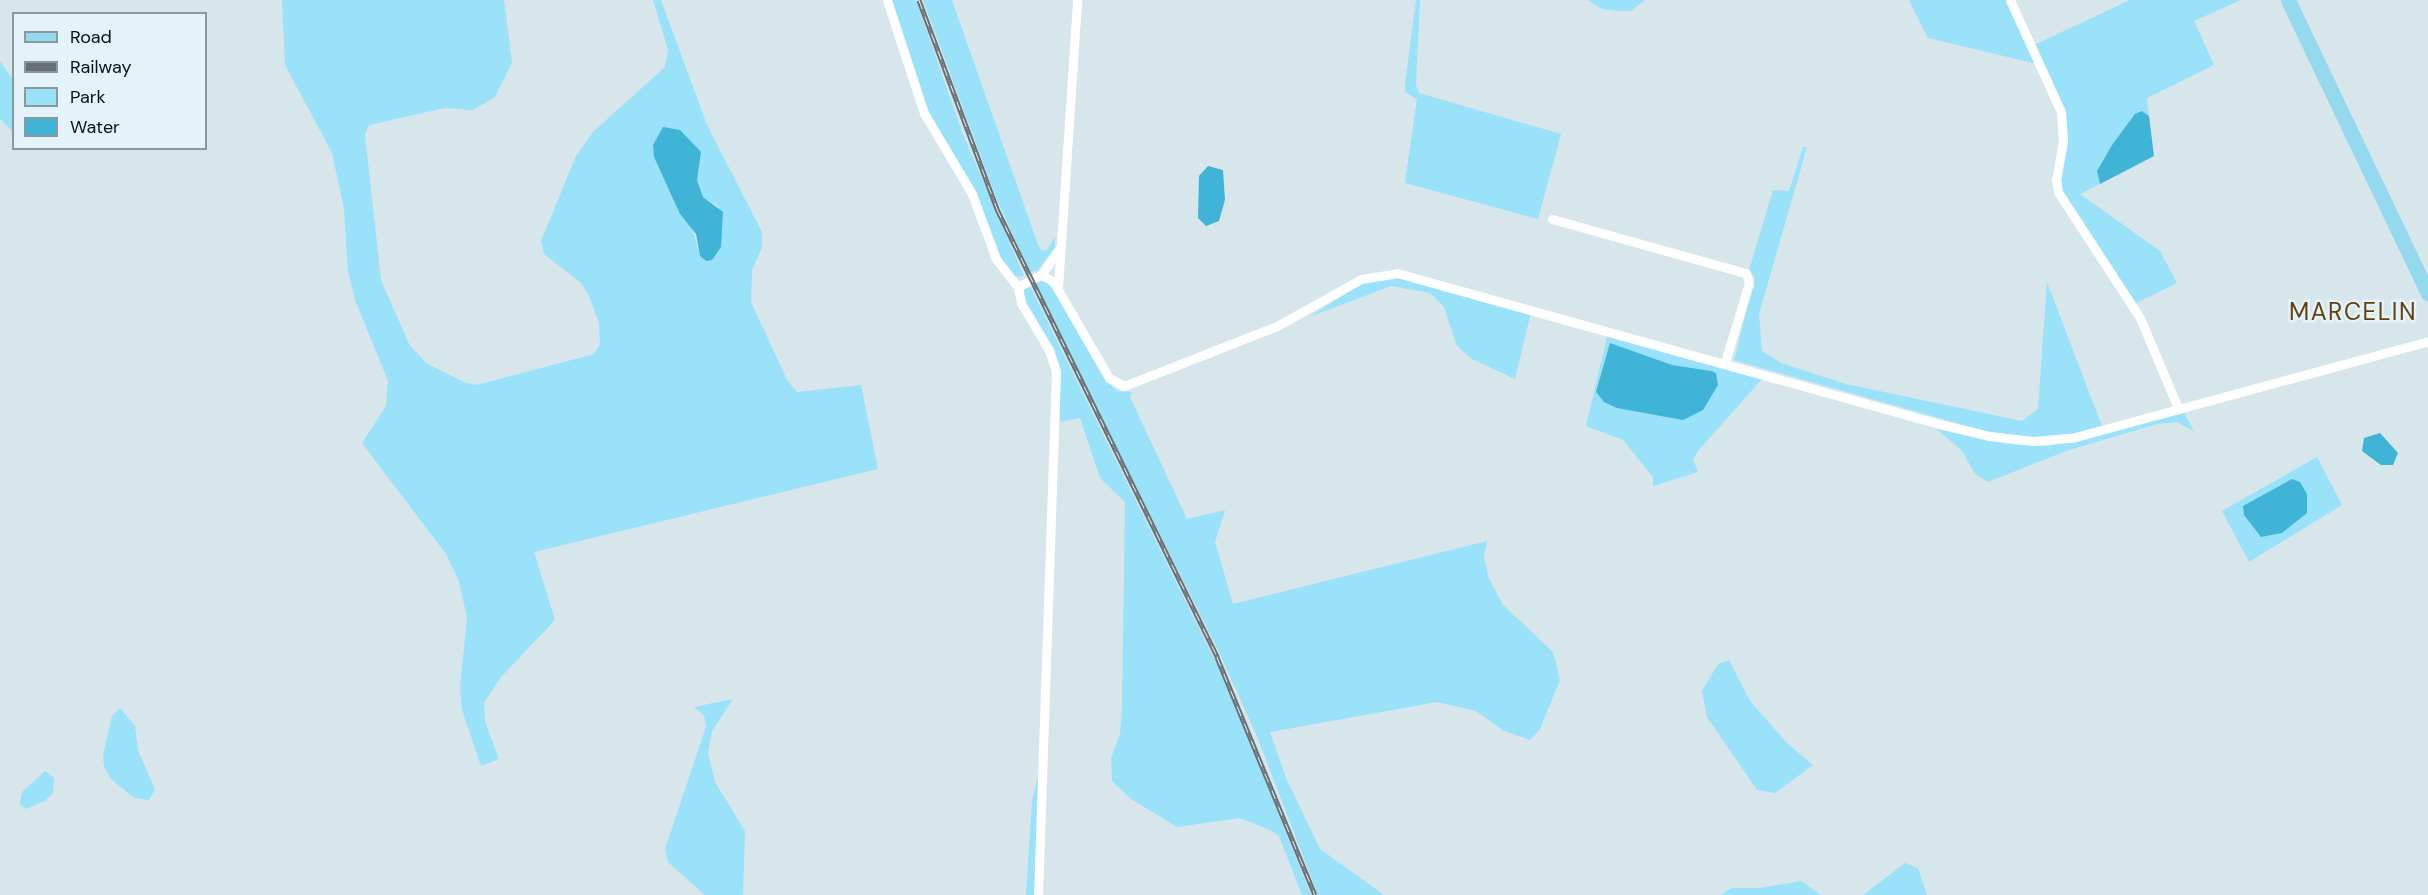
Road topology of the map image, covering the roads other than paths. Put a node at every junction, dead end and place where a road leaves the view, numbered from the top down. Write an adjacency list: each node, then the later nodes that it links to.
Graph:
1 (887, 0): 8 (street)
2 (1077, 0): 6 (street)
3 (2010, 0): 13 (street)
4 (2288, 0): 10 (main road)
5 (1552, 219): 12 (street)
6 (1059, 249): 7 (street); 9 (street)
7 (1041, 275): 8 (street); 9 (street)
8 (1018, 287): 14 (street)
9 (1058, 288): 12 (street)
10 (2428, 293)
11 (2428, 341): 13 (street)
12 (1725, 362): 13 (street)
13 (2178, 408)
14 (1038, 895)

